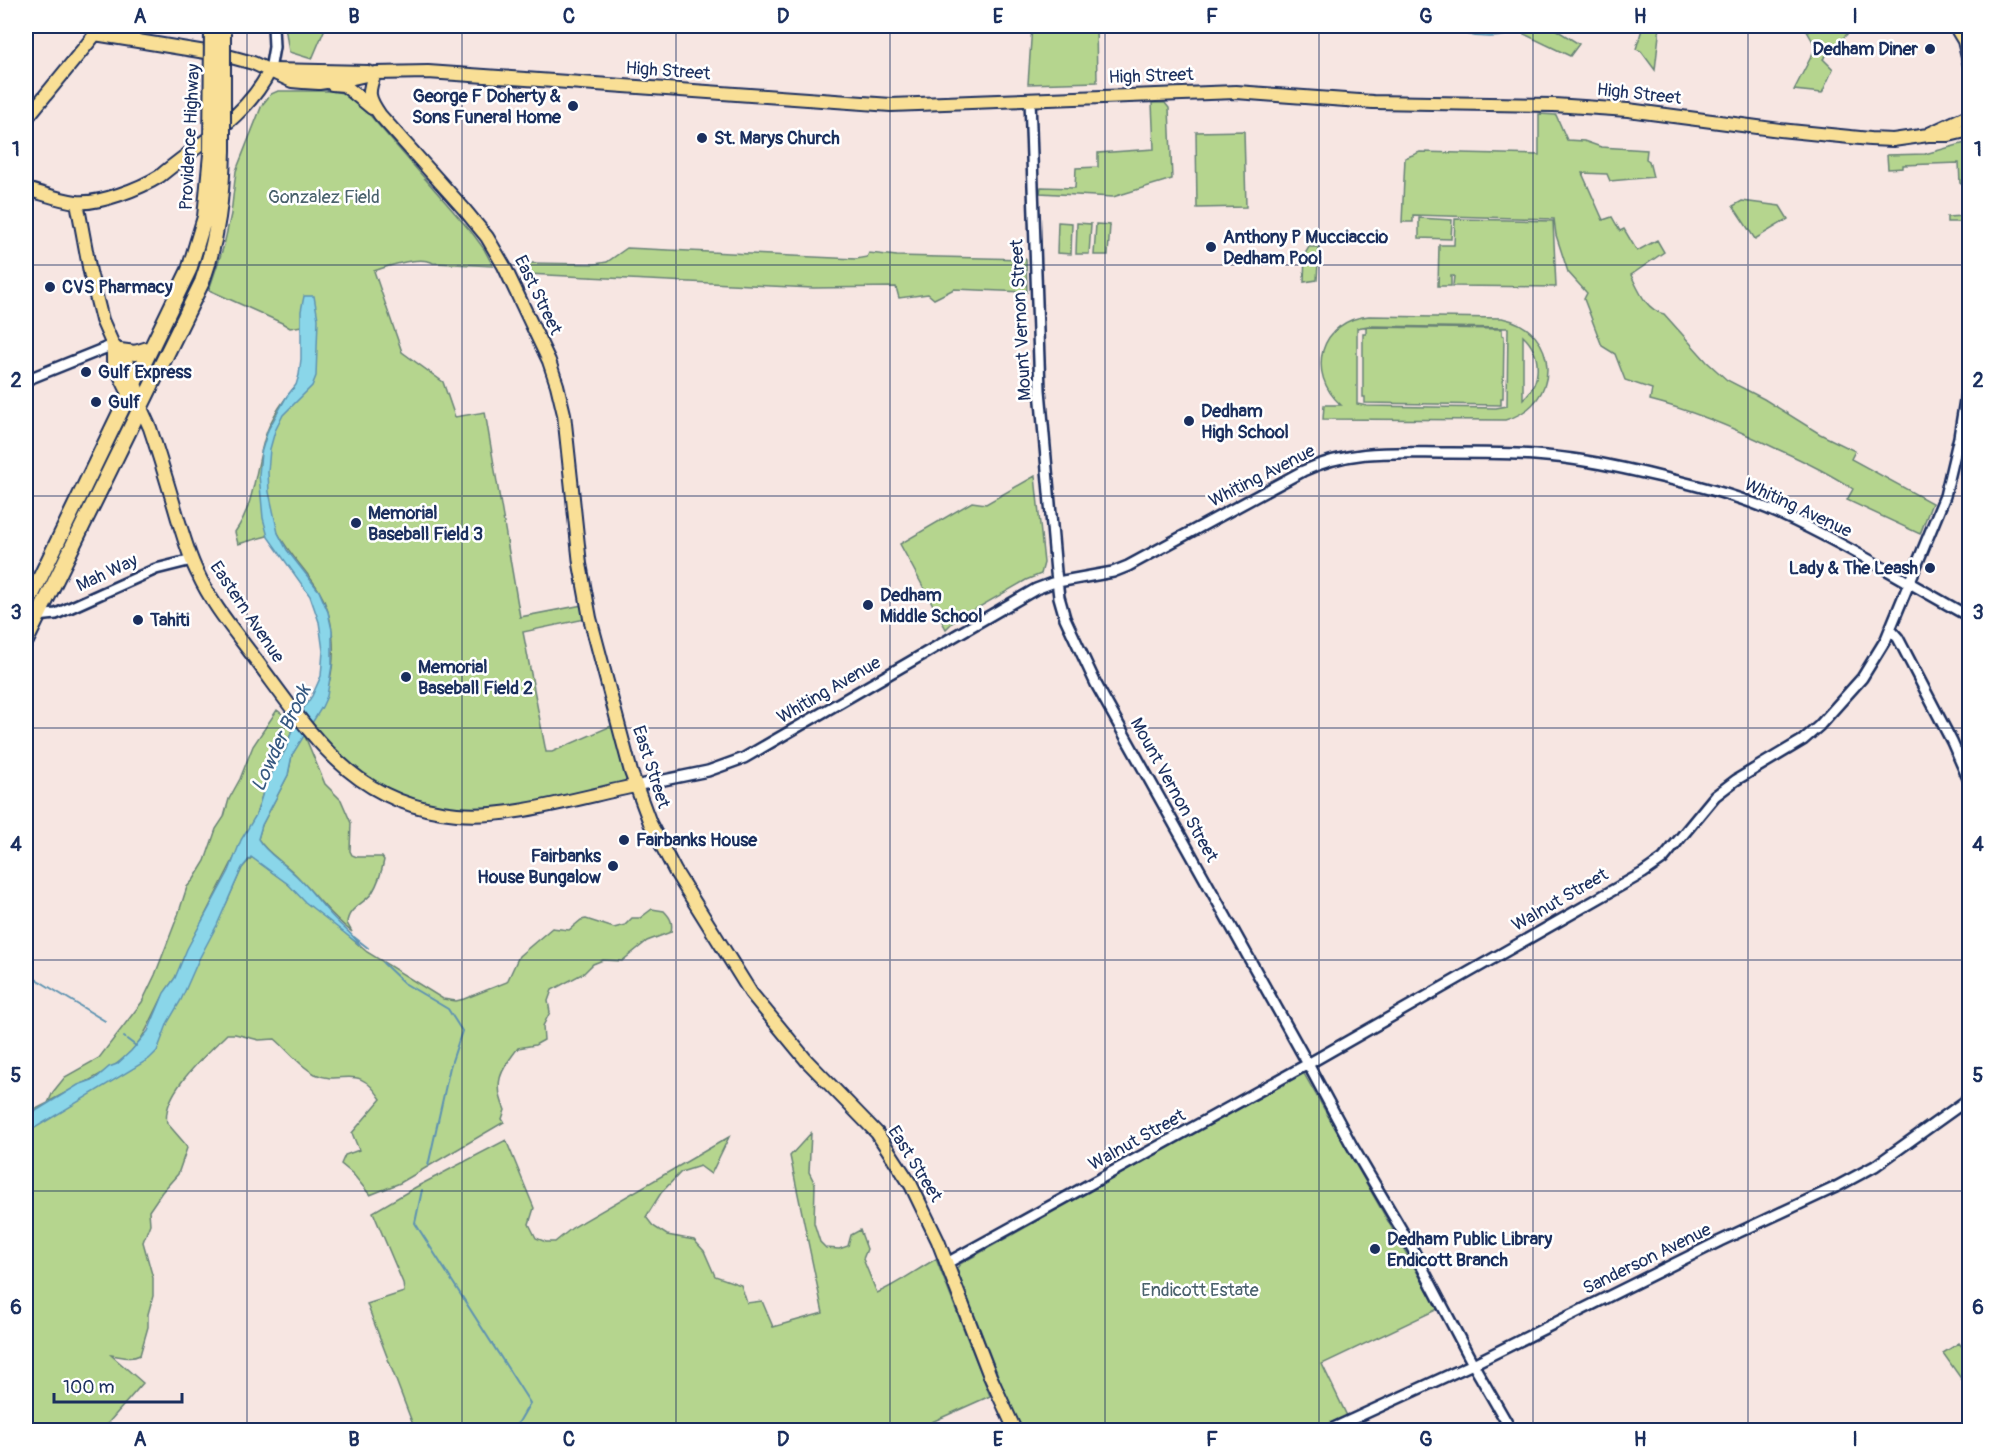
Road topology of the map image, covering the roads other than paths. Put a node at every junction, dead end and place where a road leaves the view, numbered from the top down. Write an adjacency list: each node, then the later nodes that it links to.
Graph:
1 (273, 26): 7 (street)
2 (1955, 26): 5 (main road)
3 (218, 28): 16 (highway, Providence Highway, bridge)
4 (99, 30): 7 (main road); 13 (main road)
5 (1967, 44): 6 (main road)
6 (1970, 66)
7 (270, 70): 8 (main road, High Street); 9 (main road, High Street); 18 (main road)
8 (375, 73): 9 (main road, High Street); 10 (main road, High Street); 11 (main road, East Street)
9 (319, 83): 11 (main road)
10 (1030, 99): 15 (main road, High Street); 27 (street, Mount Vernon Street)
11 (380, 115): 35 (main road, East Street)
12 (1970, 115): 15 (main road, High Street)
13 (26, 119)
14 (1970, 130): 15 (main road, High Street)
15 (1928, 135)
16 (217, 152): 20 (highway, Providence Highway); 25 (highway, Providence Highway)
17 (26, 189): 18 (main road)
18 (77, 202): 19 (main road, Eastern Avenue)
19 (116, 348): 20 (highway); 22 (street); 23 (main road, Eastern Avenue); 24 (main road, Eastern Avenue)
20 (151, 348): 23 (highway, Providence Highway)
21 (1970, 369): 28 (street, Walnut Street)
22 (26, 380)
23 (134, 381): 24 (highway, Providence Highway); 25 (main road, Eastern Avenue)
24 (128, 394): 25 (main road, Eastern Avenue); 29 (highway, Providence Highway)
25 (140, 406): 26 (main road, Eastern Avenue); 30 (highway, Providence Highway)
26 (192, 560): 30 (street, Mah Way); 35 (main road, Eastern Avenue)
27 (1057, 582): 28 (street, Whiting Avenue); 35 (street, Whiting Avenue); 36 (street, Mount Vernon Street)
28 (1908, 583): 31 (street, Whiting Avenue); 32 (street, Walnut Street)
29 (26, 607)
30 (37, 616): 33 (highway)
31 (1970, 617)
32 (1890, 629): 34 (street); 36 (street, Walnut Street)
33 (26, 641)
34 (1970, 783)
35 (635, 786): 38 (main road, East Street)
36 (1308, 1064): 38 (street, Walnut Street); 39 (street, Mount Vernon Street)
37 (1970, 1098): 39 (street, Sanderson Avenue)
38 (947, 1263): 40 (main road, East Street)
39 (1473, 1364): 41 (street, Sanderson Avenue); 42 (street, Mount Vernon Street)
40 (1015, 1431)
41 (1329, 1431)
42 (1511, 1431)

